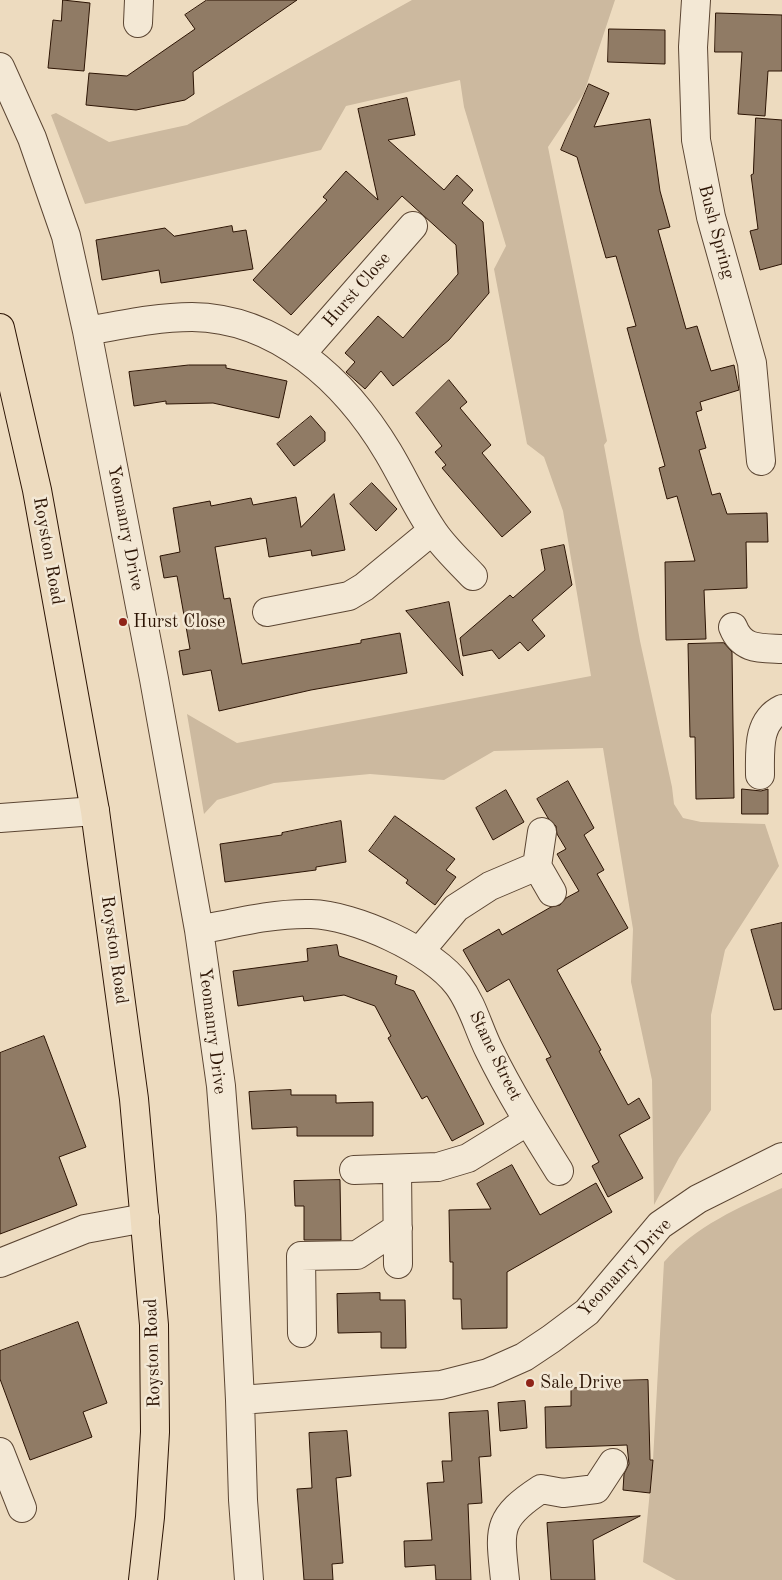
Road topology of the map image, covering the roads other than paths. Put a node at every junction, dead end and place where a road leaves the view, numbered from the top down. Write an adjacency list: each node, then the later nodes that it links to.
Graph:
1 (696, 0): 7 (street, Bush Spring)
2 (0, 67): 5 (street, Yeomanry Drive)
3 (413, 226): 6 (street, Hurst Close)
4 (0, 328): 15 (main road, Royston Road)
5 (87, 330): 6 (street); 20 (street, Yeomanry Drive)
6 (302, 354): 8 (street)
7 (761, 461)
8 (432, 530): 9 (street); 10 (street)
9 (474, 576)
10 (267, 612)
11 (733, 627): 12 (street)
12 (782, 649)
13 (782, 709): 14 (street)
14 (760, 774)
15 (95, 811): 16 (street); 27 (main road, Royston Road)
16 (0, 818)
17 (542, 832): 18 (street)
18 (537, 866): 19 (street); 21 (street)
19 (552, 892)
20 (199, 930): 21 (street, Stane Street); 32 (street, Yeomanry Drive)
21 (420, 951): 22 (street, Stane Street)
22 (528, 1121): 24 (street); 26 (street, Stane Street)
23 (782, 1157): 32 (street, Yeomanry Drive)
24 (397, 1168): 25 (street); 28 (street)
25 (354, 1170)
26 (559, 1171)
27 (145, 1218): 29 (street); 36 (main road, Royston Road)
28 (398, 1228): 30 (street); 31 (street)
29 (0, 1263)
30 (398, 1264)
31 (302, 1333)
32 (240, 1400): 37 (street)
33 (0, 1452): 35 (street)
34 (614, 1463): 38 (street)
35 (22, 1508)
36 (143, 1580)
37 (249, 1580)
38 (505, 1580)

